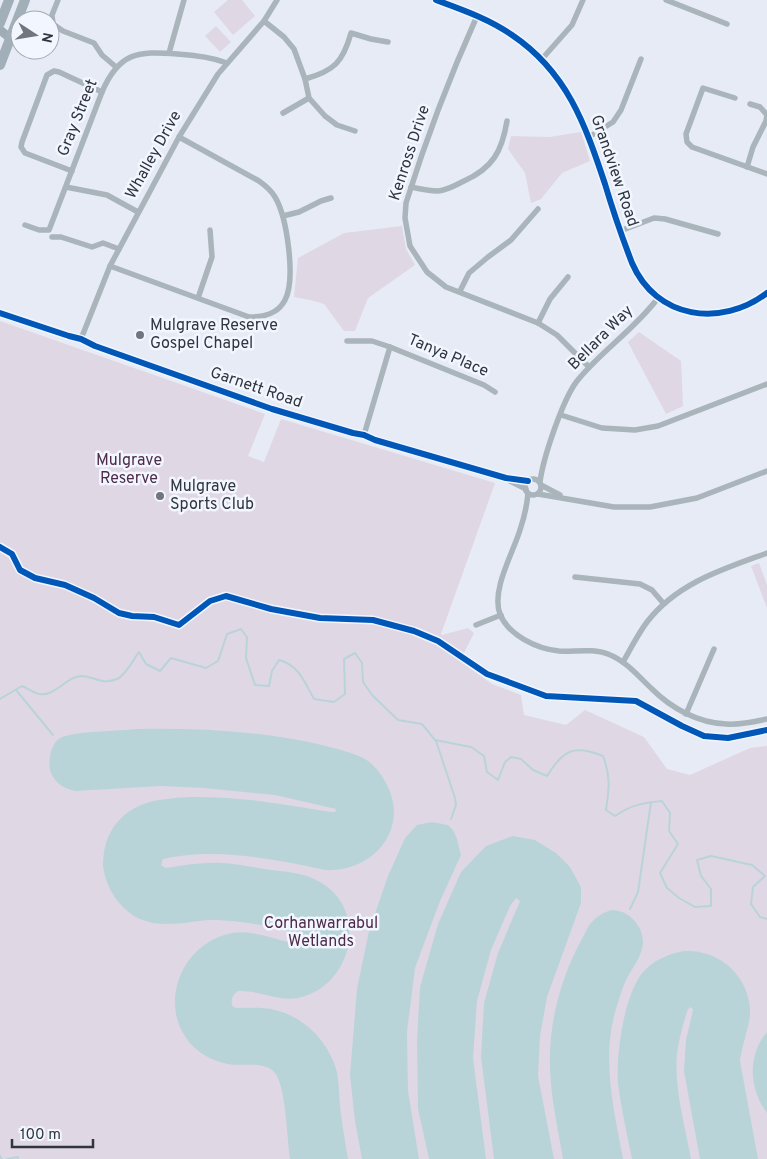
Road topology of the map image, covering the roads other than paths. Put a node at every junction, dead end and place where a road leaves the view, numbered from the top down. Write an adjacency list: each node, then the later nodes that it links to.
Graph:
1 (8, 0): 10 (highway)
2 (25, 0): 14 (highway)
3 (58, 0): 21 (street)
4 (184, 0): 16 (street)
5 (277, 0): 11 (street, Whalley Drive)
6 (436, 0): 9 (street, Grandview Road)
7 (583, 0): 18 (street)
8 (666, 0): 12 (street)
9 (479, 17): 18 (street, Grandview Road); 37 (street, Kenross Drive)
10 (1, 19)
11 (264, 21): 20 (street, Whalley Drive); 22 (street)
12 (727, 24)
13 (0, 30): 14 (main road)
14 (5, 38): 19 (highway)
15 (388, 42): 22 (street)
16 (171, 53): 20 (street, Gray Street); 21 (street, Gray Street)
17 (640, 59): 32 (street)
18 (542, 60): 32 (street, Grandview Road)
19 (0, 65)
20 (225, 66): 31 (street, Whalley Drive)
21 (116, 68): 23 (street, Gray Street)
22 (305, 79): 24 (street)
23 (102, 92): 34 (street, Gray Street); 34 (street)
24 (309, 98): 27 (street); 30 (street)
25 (735, 98): 33 (street)
26 (750, 104): 28 (street)
27 (283, 113)
28 (767, 117): 33 (street)
29 (507, 121): 37 (street)
30 (355, 131)
31 (180, 137): 40 (street, Whalley Drive); 41 (street)
32 (589, 137): 44 (street, Grandview Road)
33 (747, 167): 35 (street)
34 (72, 171): 36 (street, Gray Street)
35 (767, 174)
36 (66, 187): 40 (street); 42 (street, Gray Street)
37 (411, 187): 50 (street, Kenross Drive)
38 (331, 198): 41 (street)
39 (538, 209): 50 (street)
40 (138, 212): 47 (street, Whalley Drive)
41 (283, 216): 53 (street)
42 (25, 225)
43 (210, 230): 53 (street)
44 (620, 230): 45 (street); 52 (street, Grandview Road)
45 (718, 234)
46 (52, 237): 47 (street)
47 (119, 249): 48 (street, Whalley Drive)
48 (110, 266): 53 (street); 56 (street, Whalley Drive)
49 (568, 277): 55 (street)
50 (460, 292): 55 (street, Kenross Drive)
51 (767, 293): 52 (street, Grandview Road)
52 (656, 297): 59 (street, Bellara Way)
53 (198, 298)
54 (0, 313): 56 (street, Garnett Road)
55 (538, 323): 59 (street, Kenross Drive)
56 (82, 339): 63 (street, Garnett Road)
57 (347, 341): 58 (street)
58 (390, 347): 61 (street, Tanya Place); 63 (street, Tanya Place)
59 (589, 367): 62 (street, Bellara Way)
60 (767, 384): 62 (street)
61 (495, 392)
62 (560, 415): 64 (street, Bellara Way)
63 (364, 435): 66 (street, Garnett Road)
64 (542, 466): 67 (street, Bellara Way); 68 (street, Bellara Way)
65 (767, 471): 70 (street, Garnett Road)
66 (506, 478): 67 (street, Garnett Road); 69 (street, Garnett Road)
67 (530, 480): 68 (street, Garnett Road); 69 (street)
68 (540, 483): 69 (street, Bellara Way); 70 (street, Garnett Road)
69 (532, 493): 70 (street, Garnett Road); 74 (street)
70 (564, 497)
71 (767, 553): 73 (street)
72 (575, 577): 73 (street)
73 (664, 604): 77 (street)
74 (500, 615): 75 (street); 77 (street)
75 (476, 625)
76 (714, 649): 78 (street)
77 (623, 662): 78 (street)
78 (686, 714): 79 (street)
79 (767, 719)

